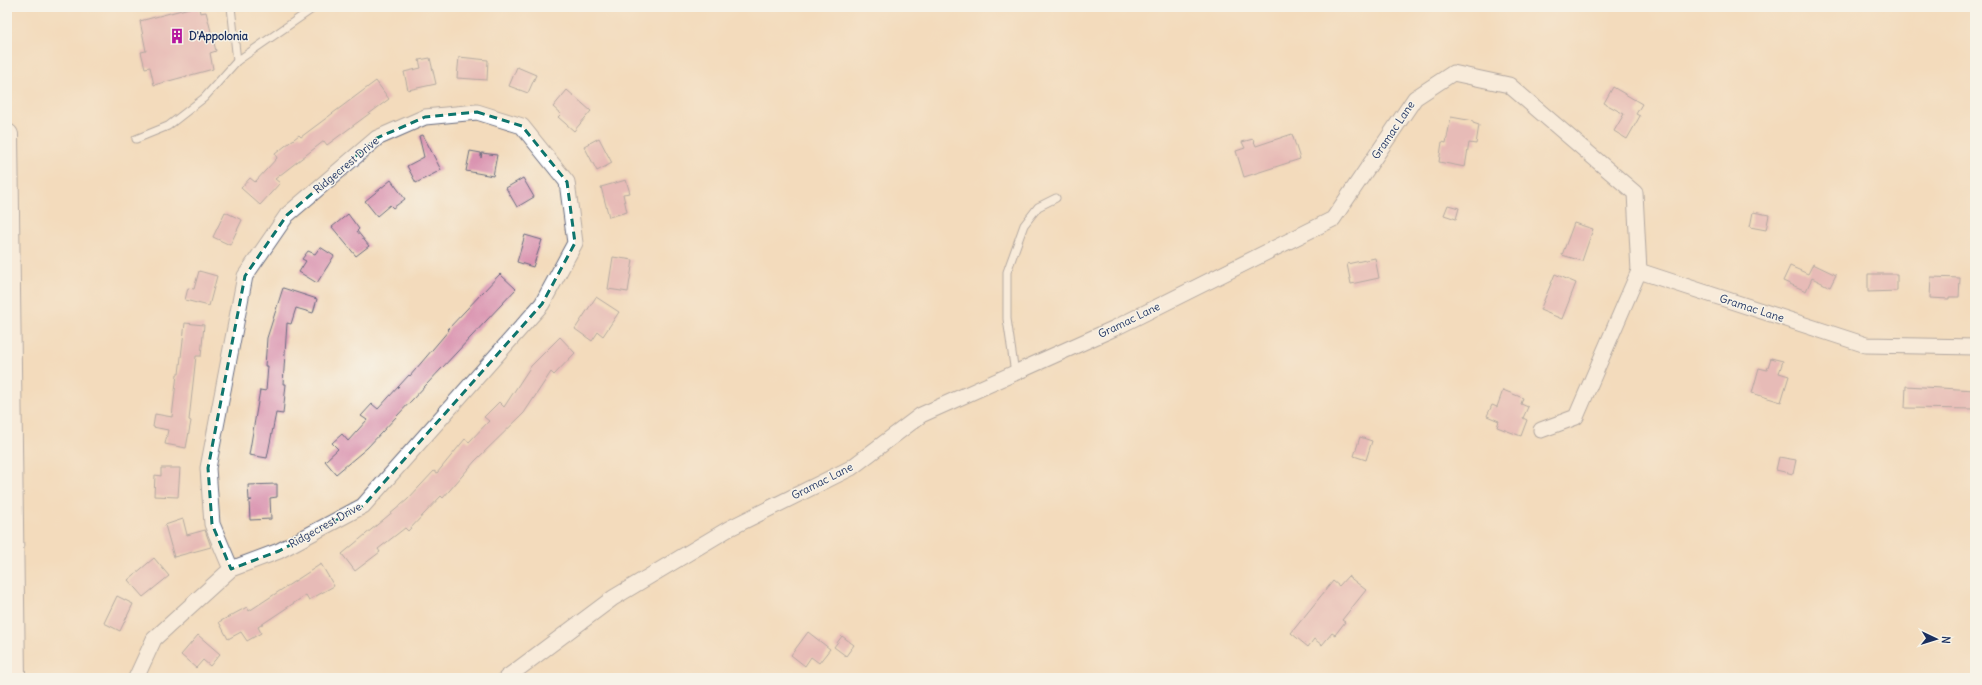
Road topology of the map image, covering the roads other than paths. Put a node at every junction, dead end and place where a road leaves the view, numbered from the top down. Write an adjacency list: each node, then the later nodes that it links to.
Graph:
1 (232, 7): 3 (lane)
2 (315, 7): 3 (lane)
3 (237, 61): 5 (lane)
4 (7, 135): 12 (highway)
5 (136, 139)
6 (1056, 198): 9 (lane)
7 (1639, 271): 8 (street, Gramac Lane); 9 (street, Gramac Lane); 10 (street, Gramac Lane)
8 (1975, 347)
9 (1015, 372): 14 (street, Gramac Lane)
10 (1541, 430)
11 (231, 569): 11 (street, Ridgecrest Drive); 13 (street, Ridgecrest Drive)
12 (14, 678)
13 (136, 678)
14 (506, 678)

